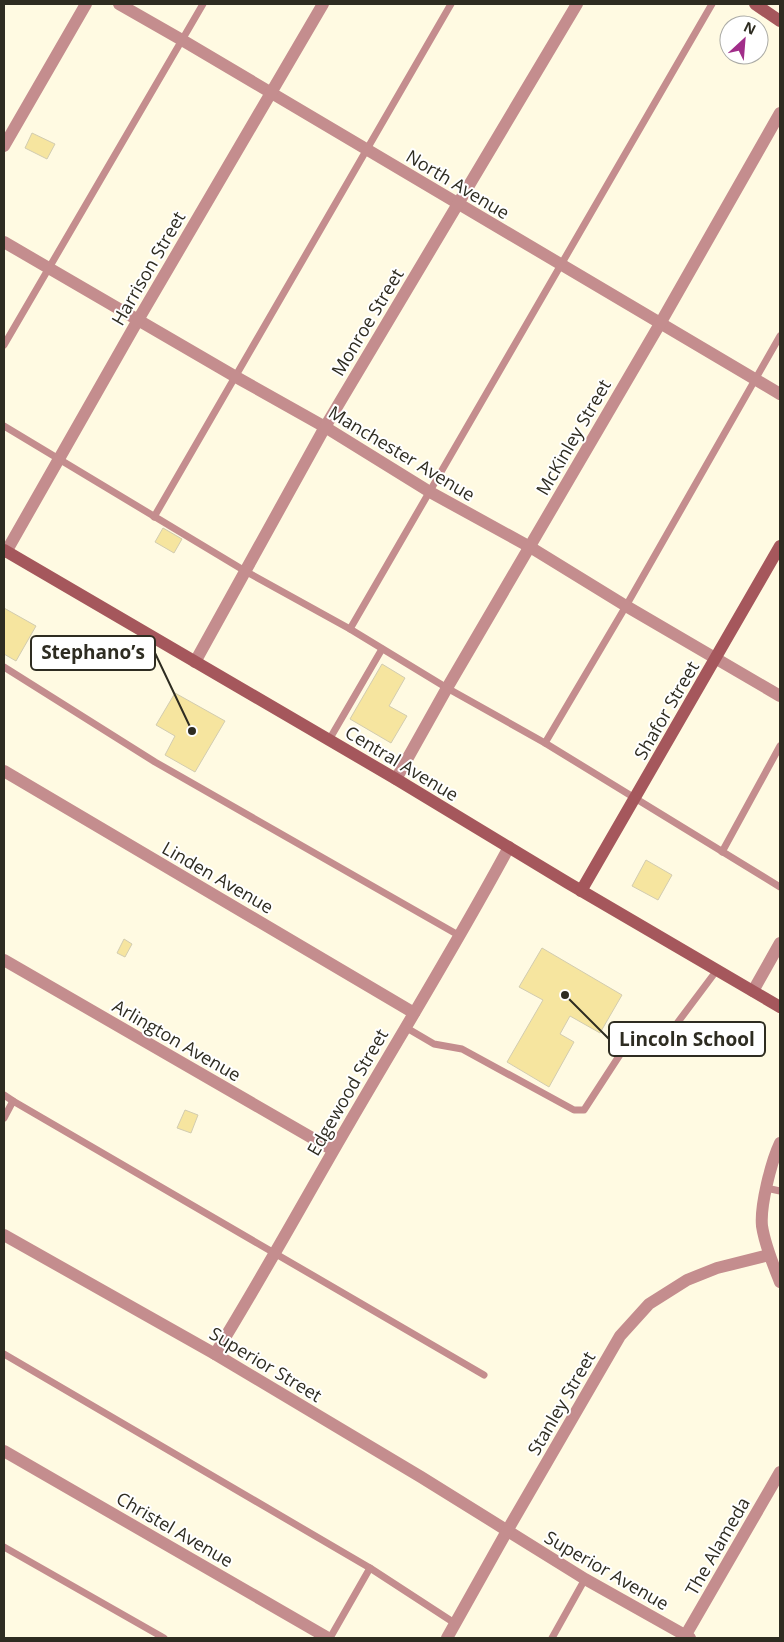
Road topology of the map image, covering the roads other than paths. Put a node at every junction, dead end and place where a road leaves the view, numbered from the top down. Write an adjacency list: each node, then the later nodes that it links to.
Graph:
1 (86, 4): 13 (street)
2 (119, 4): 10 (street, North Avenue)
3 (202, 4): 10 (lane)
4 (322, 4): 11 (street, Harrison Street)
5 (451, 4): 14 (lane)
6 (577, 4): 15 (street, Monroe Street)
7 (712, 4): 17 (lane)
8 (755, 4): 9 (street)
9 (780, 21)
10 (182, 40): 11 (street, North Avenue); 18 (lane)
11 (271, 93): 14 (street, North Avenue); 19 (street, Harrison Street)
12 (780, 113): 20 (street, McKinley Street)
13 (4, 146)
14 (367, 150): 15 (street, North Avenue); 23 (lane)
15 (458, 203): 17 (street, North Avenue); 27 (street, Monroe Street)
16 (4, 242): 18 (street, Manchester Avenue)
17 (560, 265): 20 (street, North Avenue); 29 (lane)
18 (49, 268): 19 (street, Manchester Avenue); 22 (lane)
19 (138, 320): 23 (street, Manchester Avenue); 28 (street, Harrison Street)
20 (661, 322): 24 (street, North Avenue); 31 (street, McKinley Street)
21 (780, 336): 24 (lane)
22 (4, 345)
23 (236, 377): 27 (street, Manchester Avenue); 30 (lane)
24 (755, 379): 25 (street, North Avenue); 35 (lane)
25 (780, 394)
26 (4, 426): 28 (lane)
27 (325, 427): 29 (street, Manchester Avenue); 34 (street, Monroe Street)
28 (59, 459): 30 (lane); 33 (street, Harrison Street)
29 (430, 492): 31 (street, Manchester Avenue); 36 (lane)
30 (154, 517): 34 (lane)
31 (530, 546): 35 (street, Manchester Avenue); 41 (street, McKinley Street)
32 (780, 546): 38 (street, Shafor Street)
33 (5, 551): 39 (street, Central Avenue)
34 (246, 571): 36 (lane); 39 (street, Monroe Street)
35 (626, 606): 38 (street, Manchester Avenue); 44 (lane)
36 (350, 630): 37 (lane)
37 (382, 649): 41 (lane); 43 (lane)
38 (716, 658): 42 (street, Manchester Avenue); 48 (street, Shafor Street)
39 (195, 662): 43 (street, Central Avenue)
40 (4, 667): 53 (lane)
41 (447, 688): 44 (lane); 47 (street, McKinley Street)
42 (780, 696)
43 (329, 740): 47 (street, Central Avenue)
44 (545, 743): 48 (lane)
45 (780, 746): 50 (lane)
46 (4, 771): 59 (street, Linden Avenue)
47 (396, 779): 49 (street, Central Avenue)
48 (635, 799): 50 (lane); 52 (street, Shafor Street)
49 (509, 847): 52 (street, Central Avenue); 53 (street, Edgewood Street)
50 (722, 852): 51 (lane)
51 (780, 887)
52 (581, 891): 56 (street, Central Avenue)
53 (460, 936): 59 (street, Edgewood Street)
54 (780, 943): 57 (street)
55 (4, 960): 65 (street, Arlington Avenue)
56 (717, 970): 57 (street, Central Avenue); 60 (lane)
57 (753, 991): 58 (street, Central Avenue)
58 (780, 1007)
59 (414, 1012): 60 (street, Edgewood Street)
60 (405, 1028): 65 (street, Edgewood Street)
61 (4, 1095): 62 (lane)
62 (13, 1101): 63 (lane); 69 (lane)
63 (4, 1118)
64 (780, 1142): 66 (street)
65 (334, 1150): 69 (street, Edgewood Street)
66 (766, 1188): 67 (lane); 70 (street)
67 (780, 1191)
68 (4, 1234): 73 (street, Superior Street)
69 (275, 1254): 73 (street, Edgewood Street); 74 (lane)
70 (769, 1255): 71 (street); 77 (street, Stanley Street)
71 (780, 1282)
72 (4, 1354): 79 (lane)
73 (215, 1354): 77 (street, Superior Street)
74 (484, 1375)
75 (4, 1451): 84 (street, Christel Avenue)
76 (780, 1472): 82 (street, The Alameda)
77 (507, 1531): 80 (street, Superior Avenue); 81 (street, Stanley Street)
78 (4, 1547): 83 (lane)
79 (370, 1568): 81 (lane); 84 (lane)
80 (586, 1579): 82 (street, Superior Avenue); 86 (lane)
81 (456, 1624): 85 (street, Stanley Street)
82 (687, 1637)
83 (164, 1638)
84 (329, 1638)
85 (447, 1638)
86 (552, 1638)

